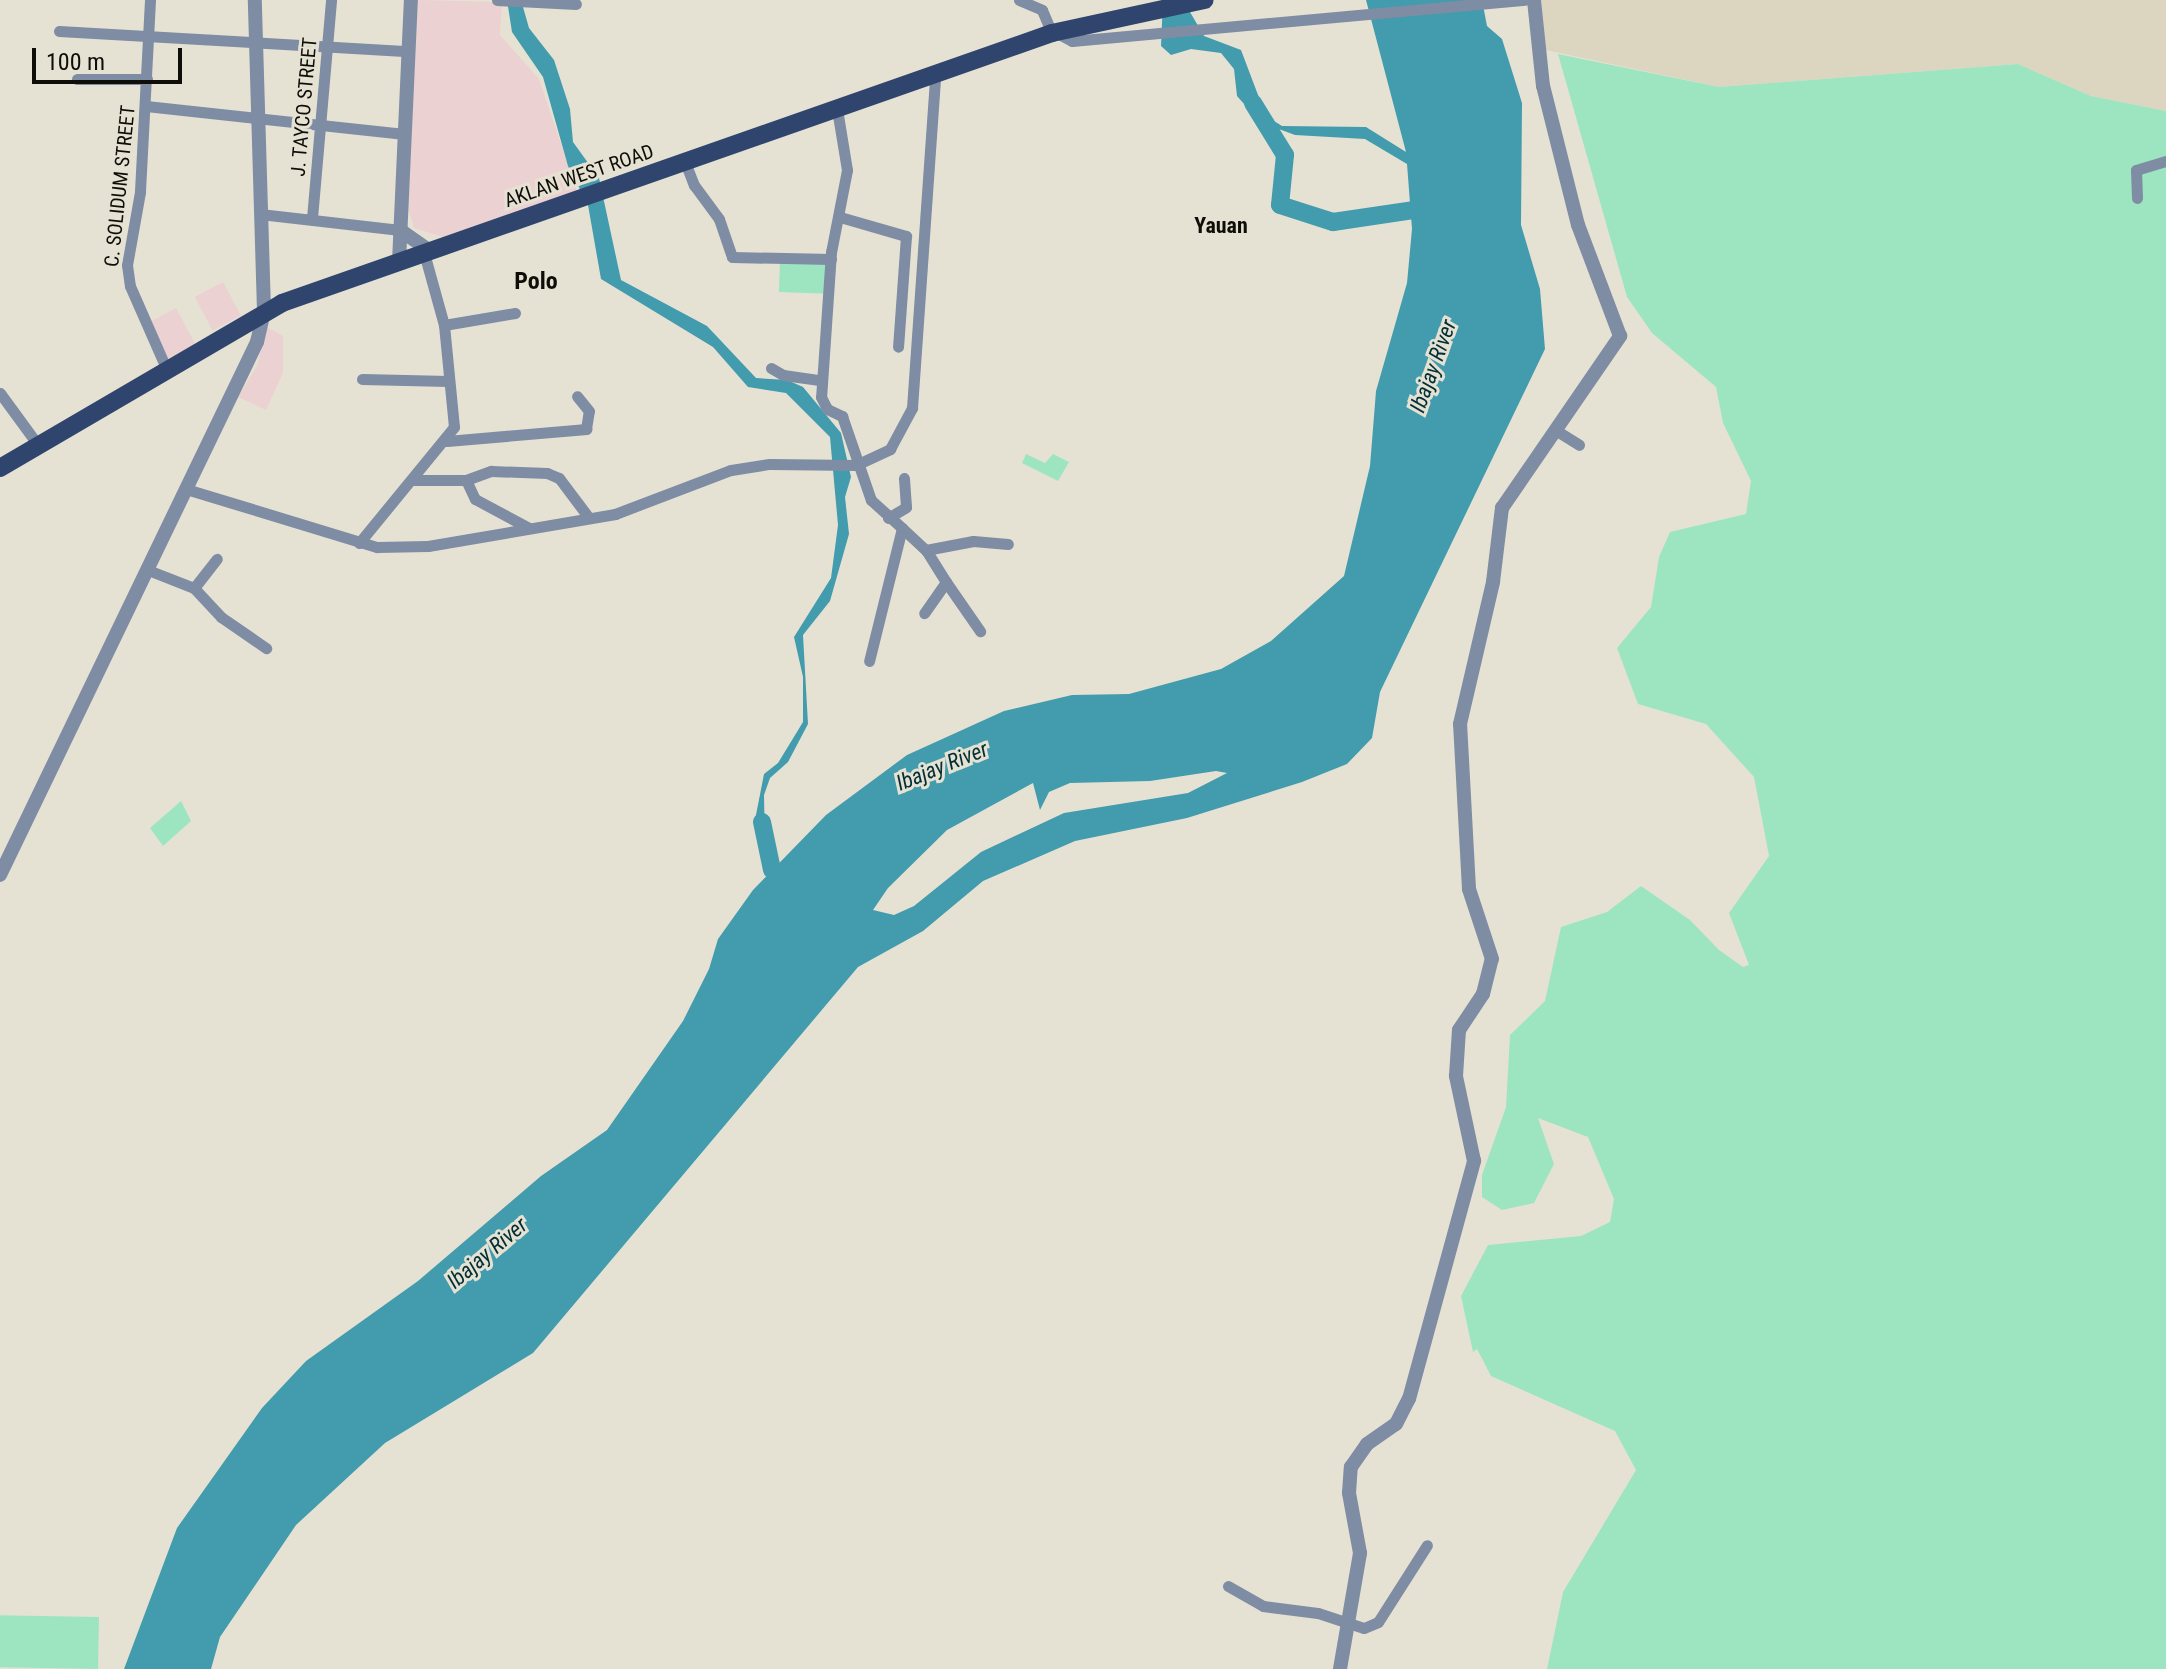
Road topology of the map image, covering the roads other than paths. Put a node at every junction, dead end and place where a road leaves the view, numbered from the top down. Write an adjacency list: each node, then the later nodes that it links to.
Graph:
1 (150, 0): 15 (street, C. SOLIDUM STREET)
2 (255, 0): 16 (street)
3 (331, 0): 17 (street, J. TAYCO STREET)
4 (411, 0): 18 (street)
5 (497, 0): 10 (street)
6 (1019, 0): 14 (street)
7 (1204, 0): 14 (main road, AKLAN WEST ROAD)
8 (1525, 0): 14 (street)
9 (1534, 0): 48 (street)
10 (506, 1): 11 (street)
11 (528, 2): 12 (street)
12 (576, 4)
13 (59, 31): 15 (street)
14 (1054, 32): 19 (main road, AKLAN WEST ROAD)
15 (148, 36): 16 (street); 21 (street, C. SOLIDUM STREET)
16 (254, 42): 17 (street); 24 (street)
17 (327, 46): 18 (street); 25 (street, J. TAYCO STREET)
18 (408, 51): 26 (street)
19 (935, 75): 23 (main road, AKLAN WEST ROAD); 52 (street)
20 (77, 79): 21 (street)
21 (147, 79): 22 (street, C. SOLIDUM STREET)
22 (146, 106): 24 (street); 41 (street, C. SOLIDUM STREET)
23 (837, 109): 28 (main road, AKLAN WEST ROAD); 31 (street)
24 (257, 118): 25 (street); 30 (street)
25 (320, 125): 26 (street); 32 (street, J. TAYCO STREET)
26 (404, 134): 33 (street)
27 (2166, 161): 29 (street)
28 (685, 162): 34 (main road, AKLAN WEST ROAD); 35 (street)
29 (2137, 198)
30 (260, 214): 32 (street); 37 (street)
31 (840, 217): 35 (street); 40 (street)
32 (312, 218): 33 (street)
33 (400, 230): 34 (street); 36 (street)
34 (427, 252): 36 (main road, AKLAN WEST ROAD); 39 (street)
35 (831, 259): 44 (street)
36 (399, 262): 37 (main road, AKLAN WEST ROAD)
37 (264, 311): 41 (main road, AKLAN WEST ROAD); 57 (street)
38 (515, 313): 39 (street)
39 (444, 325): 45 (street)
40 (898, 347)
41 (166, 368): 50 (main road, AKLAN WEST ROAD)
42 (771, 368): 44 (street)
43 (362, 379): 45 (street)
44 (820, 380): 52 (street)
45 (448, 381): 49 (street)
46 (0, 393): 50 (street)
47 (577, 396): 49 (street)
48 (1557, 431): 51 (street); 76 (street)
49 (447, 441): 55 (street)
50 (38, 445): 53 (main road, AKLAN WEST ROAD)
51 (1579, 445)
52 (856, 465): 58 (street); 59 (street)
53 (0, 468)
54 (904, 478): 59 (street)
55 (413, 480): 56 (street); 62 (street)
56 (466, 480): 58 (street); 60 (street)
57 (186, 489): 62 (street); 66 (street)
58 (589, 518): 60 (street)
59 (888, 518): 61 (street)
60 (529, 528): 62 (street)
61 (902, 528): 64 (street); 72 (street)
62 (359, 543)
63 (1008, 544): 64 (street)
64 (926, 550): 67 (street)
65 (217, 559): 68 (street)
66 (148, 570): 68 (street); 73 (street)
67 (946, 582): 69 (street); 70 (street)
68 (194, 588): 71 (street)
69 (924, 613)
70 (980, 631)
71 (266, 648)
72 (869, 661)
73 (0, 875)
74 (1427, 1545): 76 (street)
75 (1228, 1586): 76 (street)
76 (1350, 1625): 77 (street)
77 (1340, 1669)

